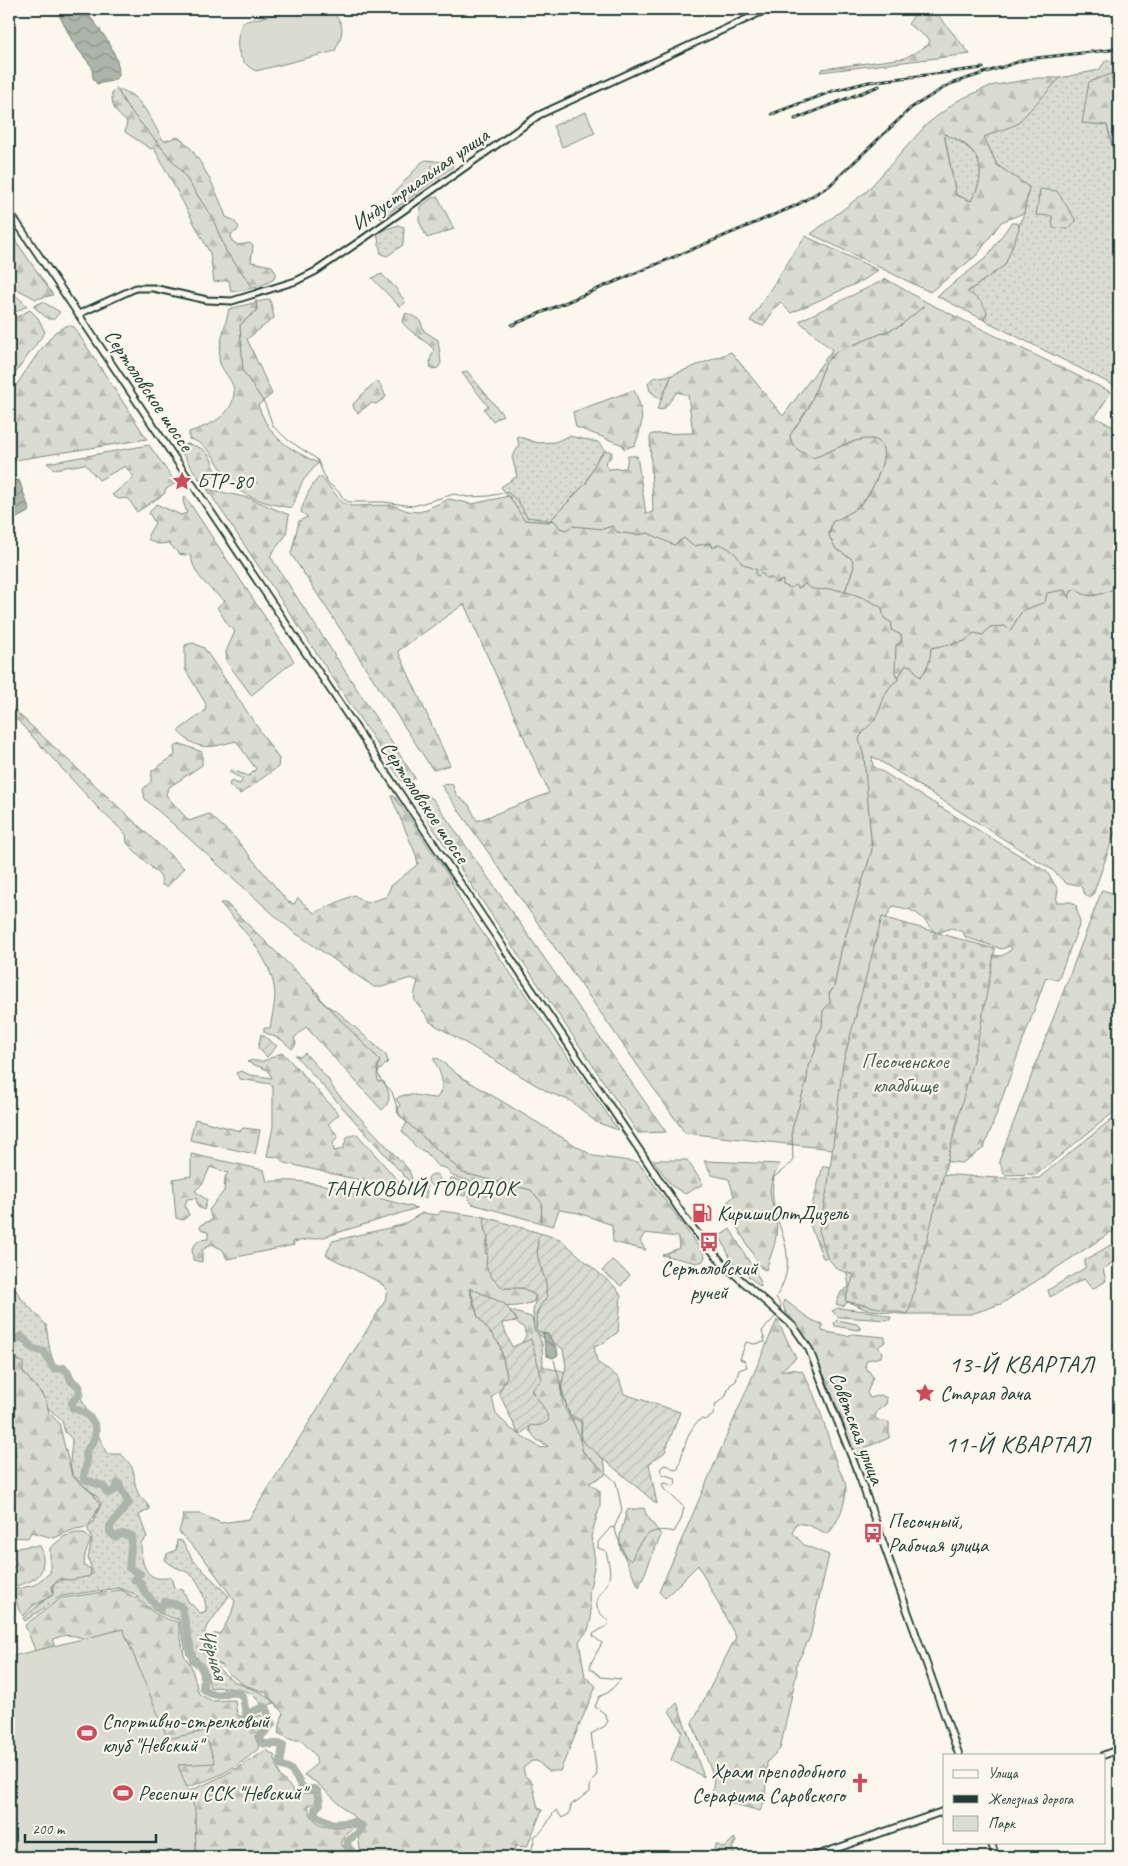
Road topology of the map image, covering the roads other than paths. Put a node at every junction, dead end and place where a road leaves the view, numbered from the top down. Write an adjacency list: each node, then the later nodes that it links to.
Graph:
1 (768, 9): 3 (street, Индустриальная улица)
2 (9, 211): 3 (main road, Сертоловское шоссе)
3 (79, 314): 4 (main road, Сертоловское шоссе)
4 (770, 1304): 6 (main road, Советская улица)
5 (1119, 1750): 7 (main road)
6 (959, 1754)
7 (1106, 1754)
8 (943, 1811): 10 (main road)
9 (992, 1844): 11 (main road)
10 (812, 1857)
11 (996, 1857)

